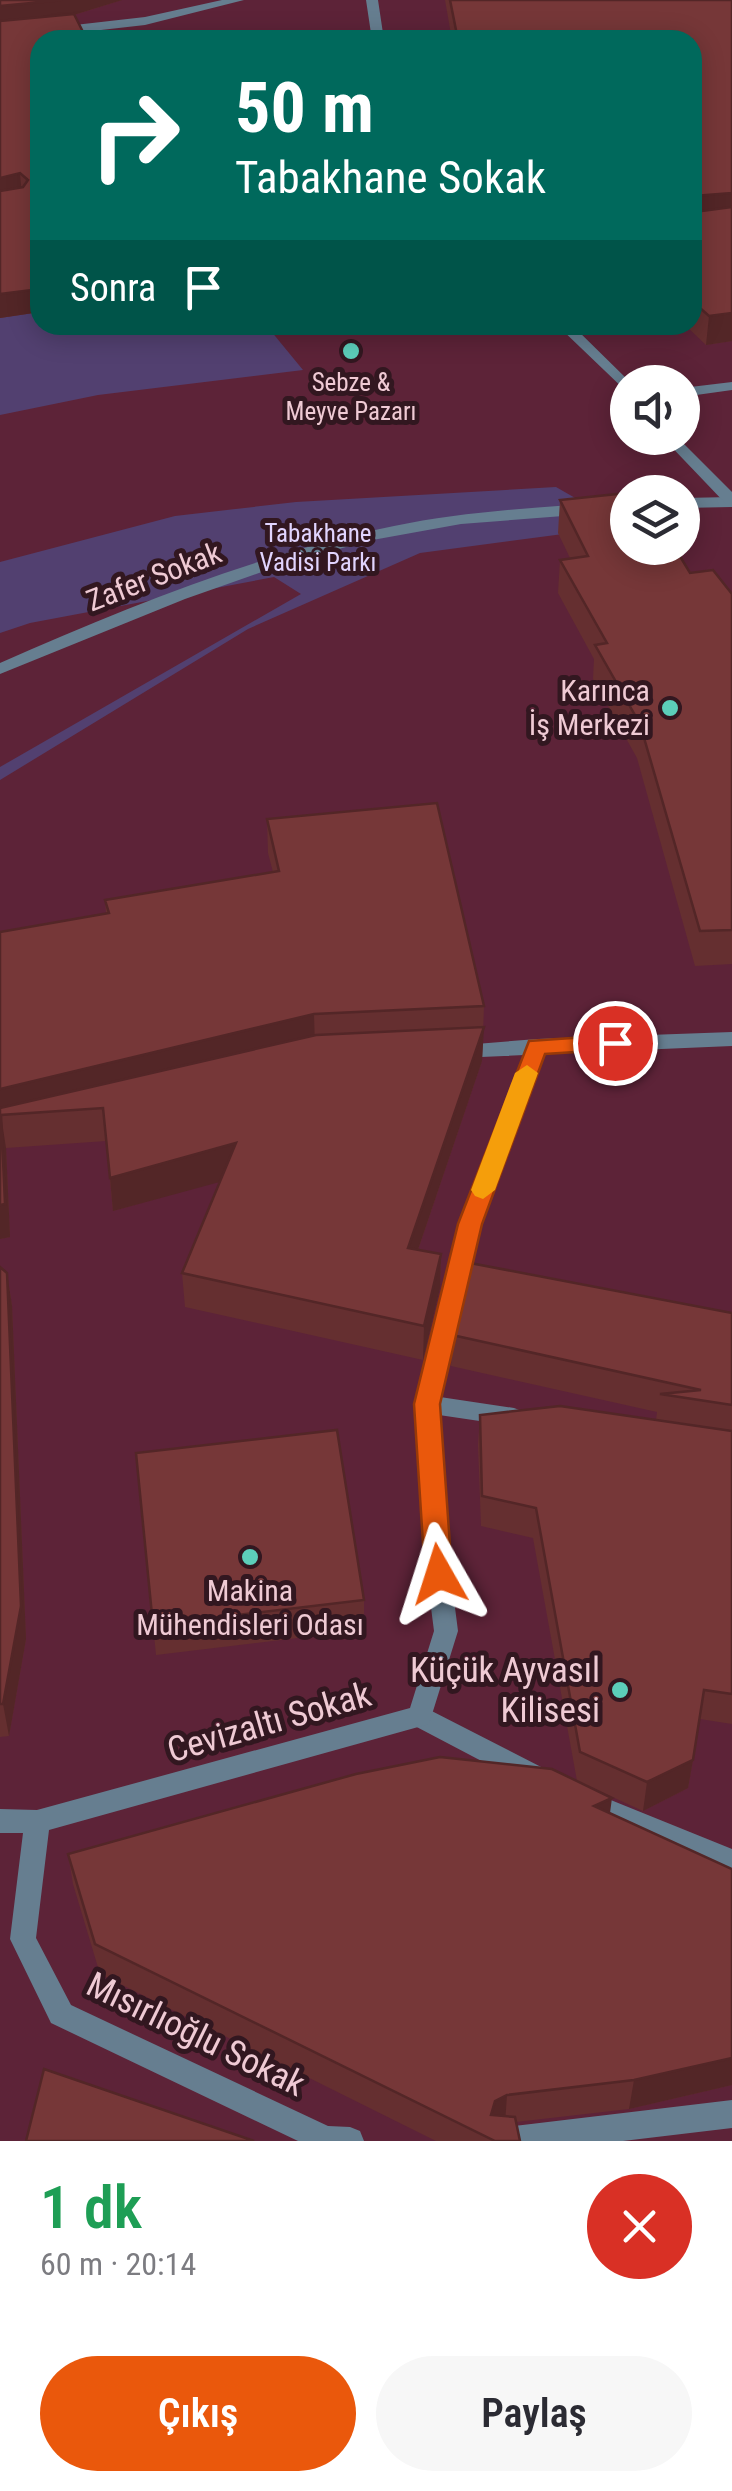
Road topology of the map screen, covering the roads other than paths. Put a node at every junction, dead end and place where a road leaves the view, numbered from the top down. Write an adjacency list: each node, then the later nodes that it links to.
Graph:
1 (238, 0): 3 (street)
2 (372, 0): 4 (street)
3 (64, 30)
4 (376, 30)
5 (574, 335): 6 (street)
6 (610, 371)
7 (732, 386): 8 (street)
8 (700, 390)
9 (687, 455): 10 (street)
10 (732, 501): 11 (street)
11 (700, 503)
12 (610, 507): 13 (street, Zafer Sokak)
13 (0, 669)
14 (732, 1039): 15 (street)
15 (536, 1046): 16 (street); 17 (street)
16 (444, 1051)
17 (427, 1404): 18 (street); 19 (street)
18 (542, 1421)
19 (420, 1716): 21 (street, Cevizaltı Sokak); 22 (street, Cevizaltı Sokak)
20 (0, 1821): 21 (street)
21 (37, 1822): 24 (street, Mısırlıoğlu Sokak)
22 (732, 1861)
23 (732, 2114): 25 (street)
24 (350, 2141)
25 (506, 2141)

